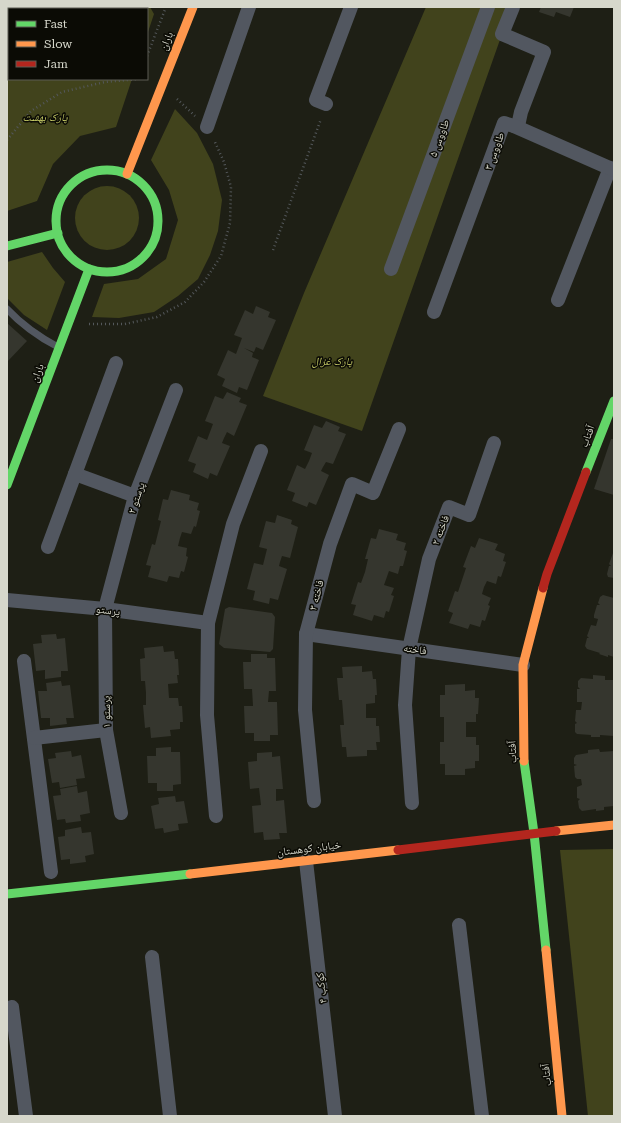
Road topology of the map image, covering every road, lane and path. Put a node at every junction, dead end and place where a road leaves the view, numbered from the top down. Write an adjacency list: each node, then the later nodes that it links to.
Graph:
1 (166, 7): 7 (path)
2 (193, 7): 15 (street, باران)
3 (249, 7): 12 (street)
4 (351, 7): 10 (street)
5 (488, 7): 20 (street, طاووس ۵)
6 (513, 7): 11 (street, طاووس ۳)
7 (148, 53)
8 (127, 80): 13 (path)
9 (176, 98): 12 (path)
10 (326, 104): 18 (path)
11 (514, 126): 14 (street); 23 (street, طاووس ۳)
12 (207, 127): 24 (path)
13 (7, 140)
14 (612, 169): 21 (street)
15 (127, 174): 16 (street); 19 (street)
16 (58, 233): 17 (street); 19 (street)
17 (7, 246)
18 (273, 250)
19 (89, 269): 25 (street, باران)
20 (391, 269)
21 (558, 300)
22 (7, 309): 25 (lane)
23 (434, 312)
24 (89, 324)
25 (59, 348): 33 (street, باران)
26 (116, 363): 32 (street)
27 (176, 390): 34 (street, پرستو ۲)
28 (614, 400): 42 (street, آفتاب)
29 (399, 429): 39 (street, فاخته ۳)
30 (494, 443): 40 (street, فاخته ۲)
31 (261, 451): 38 (street)
32 (75, 474): 34 (street); 35 (street)
33 (7, 485)
34 (135, 496): 37 (street, پرستو ۲)
35 (48, 547)
36 (7, 600): 37 (street, پرستو)
37 (105, 609): 38 (street, پرستو); 43 (street, پرستو ۱)
38 (208, 623): 48 (street)
39 (306, 634): 40 (street, فاخته); 45 (street, فاخته ۳)
40 (409, 649): 42 (street, فاخته); 46 (street)
41 (24, 661): 44 (street)
42 (523, 665): 50 (street, آفتاب)
43 (106, 730): 44 (street); 47 (street, پرستو ۱)
44 (34, 738): 52 (street)
45 (314, 801)
46 (412, 803)
47 (121, 813)
48 (216, 816)
49 (614, 825): 50 (street, خیابان کوهستان)
50 (534, 833): 51 (street, خیابان کوهستان); 61 (street, آفتاب)
51 (306, 861): 53 (street, خیابان کوهستان); 59 (street, کوکب ۴)
52 (51, 872)
53 (7, 893)
54 (459, 924): 60 (street)
55 (152, 957): 58 (street)
56 (12, 1007): 57 (street)
57 (26, 1116)
58 (170, 1116)
59 (335, 1116)
60 (482, 1116)
61 (562, 1116)

